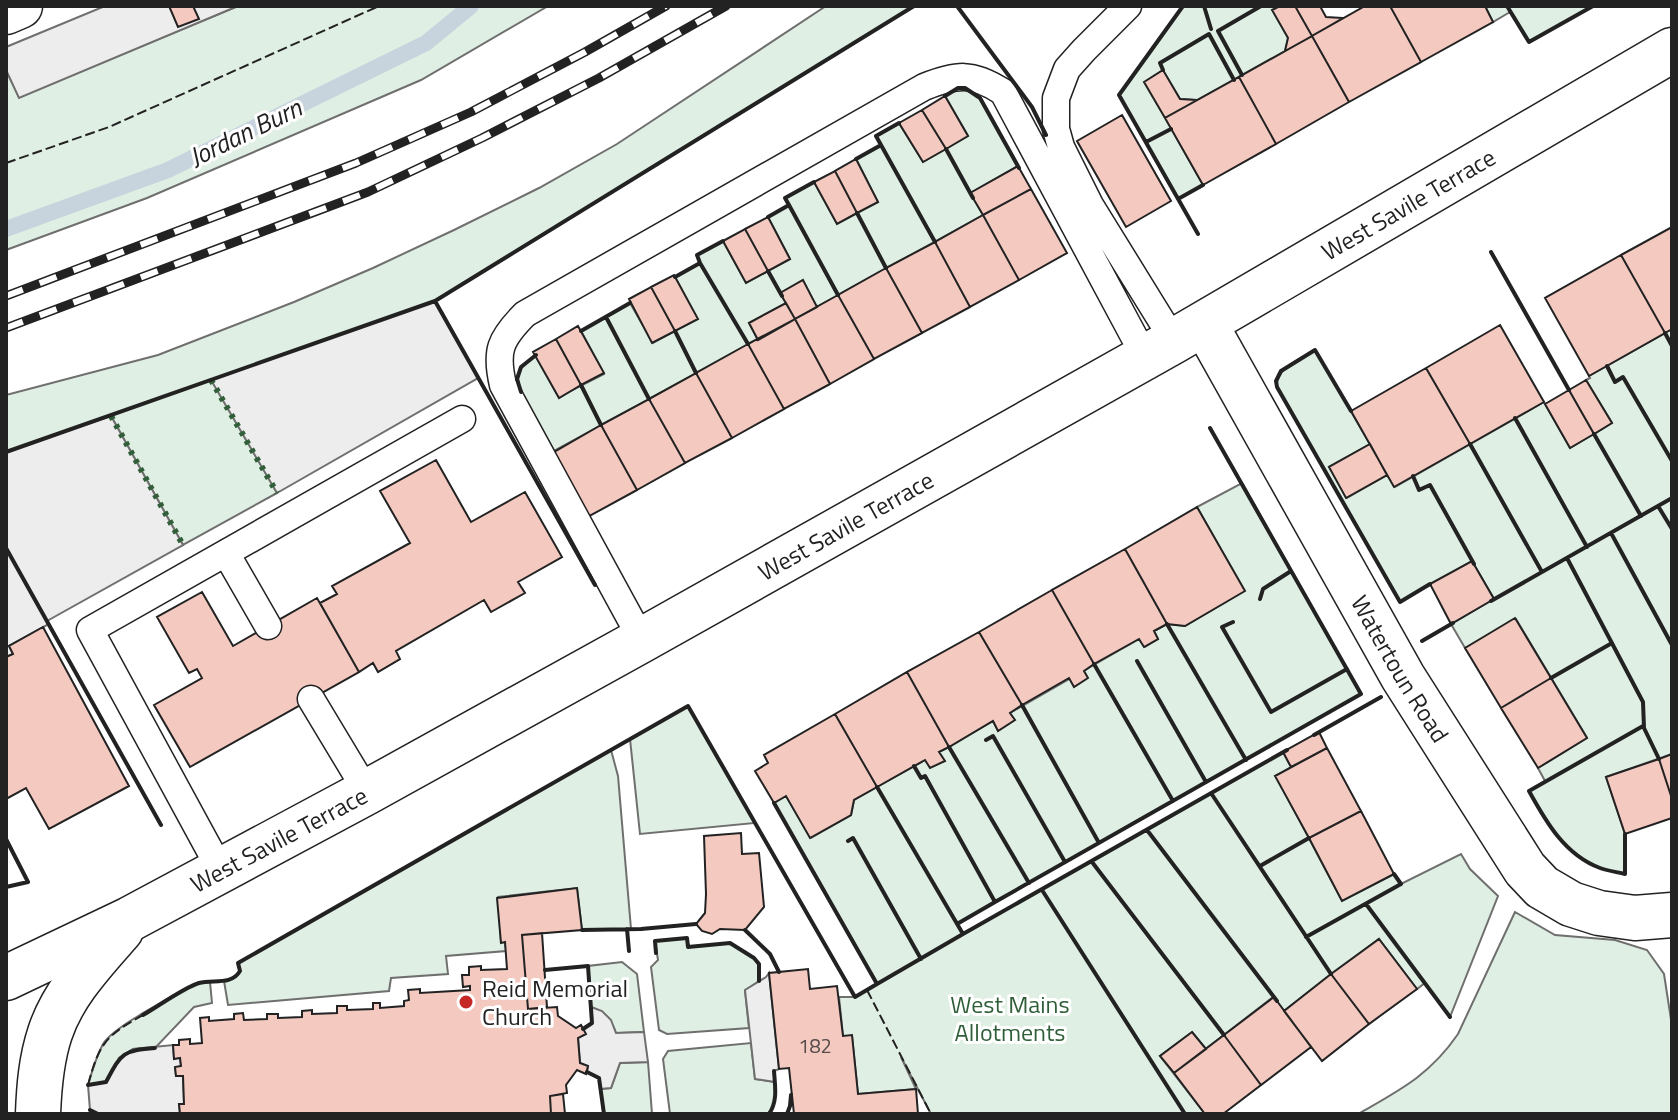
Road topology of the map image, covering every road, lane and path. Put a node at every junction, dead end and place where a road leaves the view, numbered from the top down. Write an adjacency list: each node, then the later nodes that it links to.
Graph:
1 (20, 6): 3 (street)
2 (1128, 6): 5 (lane)
3 (6, 12)
4 (1672, 50): 5 (street, West Savile Terrace)
5 (1174, 341): 9 (street, West Savile Terrace); 9 (lane); 13 (street, Watertoun Road)
6 (462, 419): 7 (lane)
7 (226, 553): 8 (lane); 12 (lane)
8 (268, 626)
9 (642, 640): 11 (street, West Savile Terrace)
10 (311, 699): 11 (lane)
11 (367, 792): 12 (street, West Savile Terrace)
12 (220, 869): 14 (street, West Savile Terrace)
13 (1672, 915)
14 (130, 919): 16 (street, West Savile Terrace); 18 (street)
15 (6, 955): 16 (lane)
16 (51, 956): 17 (street, West Savile Terrace)
17 (6, 978)
18 (38, 1114)

